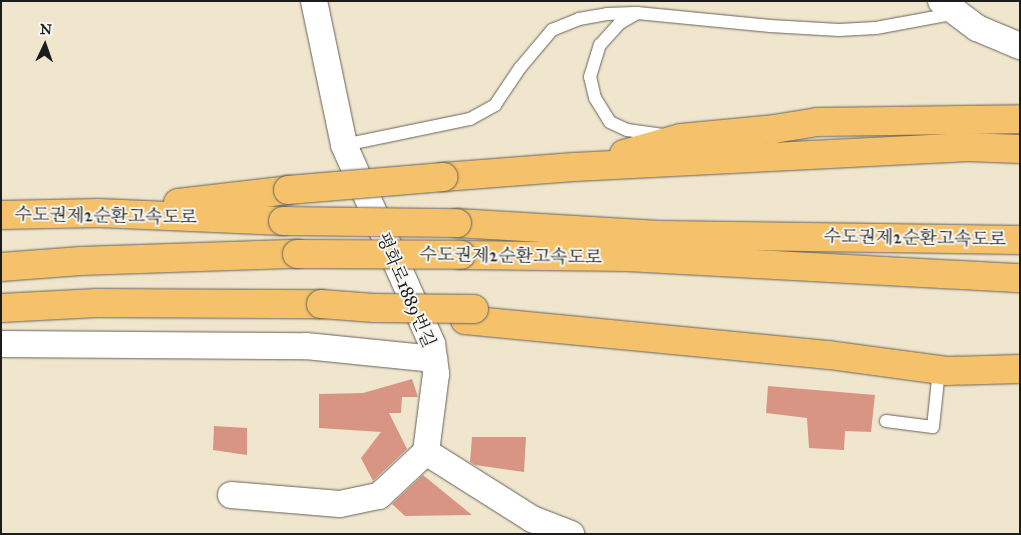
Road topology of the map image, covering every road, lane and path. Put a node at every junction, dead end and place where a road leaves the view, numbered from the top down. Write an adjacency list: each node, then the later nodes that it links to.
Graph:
1 (314, 1): 7 (street, 평화로1889번길)
2 (949, 7): 3 (lane); 4 (street)
3 (637, 13): 6 (lane); 7 (lane)
4 (1020, 46)
5 (1020, 118): 6 (highway)
6 (681, 138): 9 (highway)
7 (344, 145): 18 (street, 평화로1889번길)
8 (1020, 149): 9 (highway)
9 (574, 167): 10 (highway, bridge)
10 (99, 213): 11 (highway, 수도권제2순환고속도로); 12 (highway, 수도권제2순환고속도로, bridge)
11 (1, 215)
12 (1019, 240)
13 (1, 266): 14 (highway, 수도권제2순환고속도로, bridge)
14 (1019, 278)
15 (1, 308): 16 (highway, bridge)
16 (470, 314): 19 (highway); 20 (highway)
17 (1, 344): 18 (street)
18 (434, 359): 22 (street, 평화로1889번길)
19 (1020, 369): 20 (highway)
20 (939, 370): 21 (lane)
21 (886, 421)
22 (426, 452): 23 (street); 24 (street)
23 (231, 495)
24 (571, 534)

